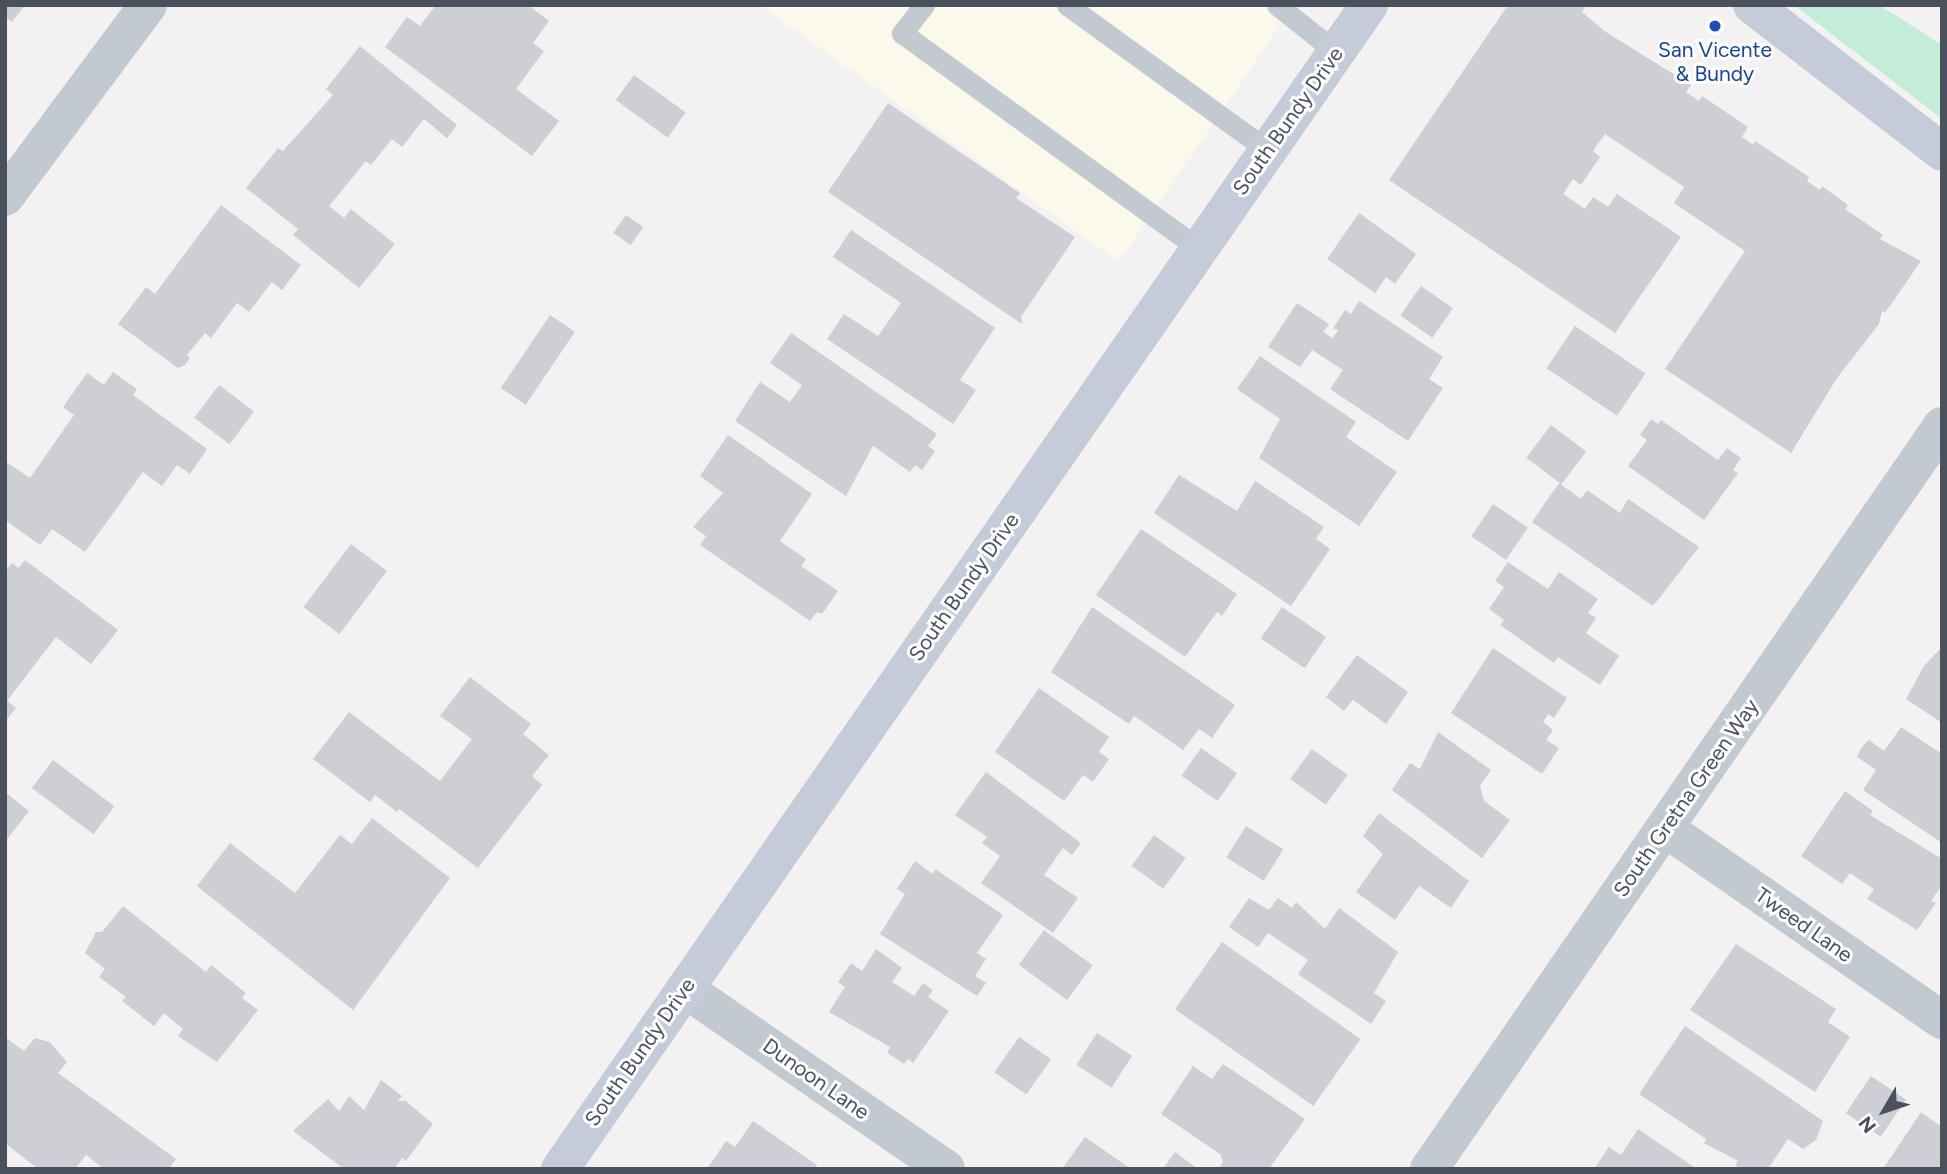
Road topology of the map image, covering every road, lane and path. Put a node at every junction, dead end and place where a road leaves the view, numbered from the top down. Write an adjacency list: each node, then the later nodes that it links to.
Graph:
1 (148, 5): 10 (street)
2 (923, 5): 11 (lane)
3 (1067, 5): 8 (lane)
4 (1277, 5): 7 (lane)
5 (1369, 5): 7 (street, South Bundy Drive)
6 (1752, 5): 9 (street)
7 (1336, 52): 8 (street, South Bundy Drive)
8 (1267, 150): 11 (street, South Bundy Drive)
9 (1942, 152)
10 (5, 197)
11 (1198, 248): 14 (street, South Bundy Drive)
12 (1942, 426): 13 (street, South Gretna Green Way)
13 (1666, 829): 15 (street, Tweed Lane); 18 (street, South Gretna Green Way)
14 (685, 989): 16 (street, South Bundy Drive); 17 (street, Dunoon Lane)
15 (1942, 1020)
16 (559, 1169)
17 (946, 1169)
18 (1429, 1169)

